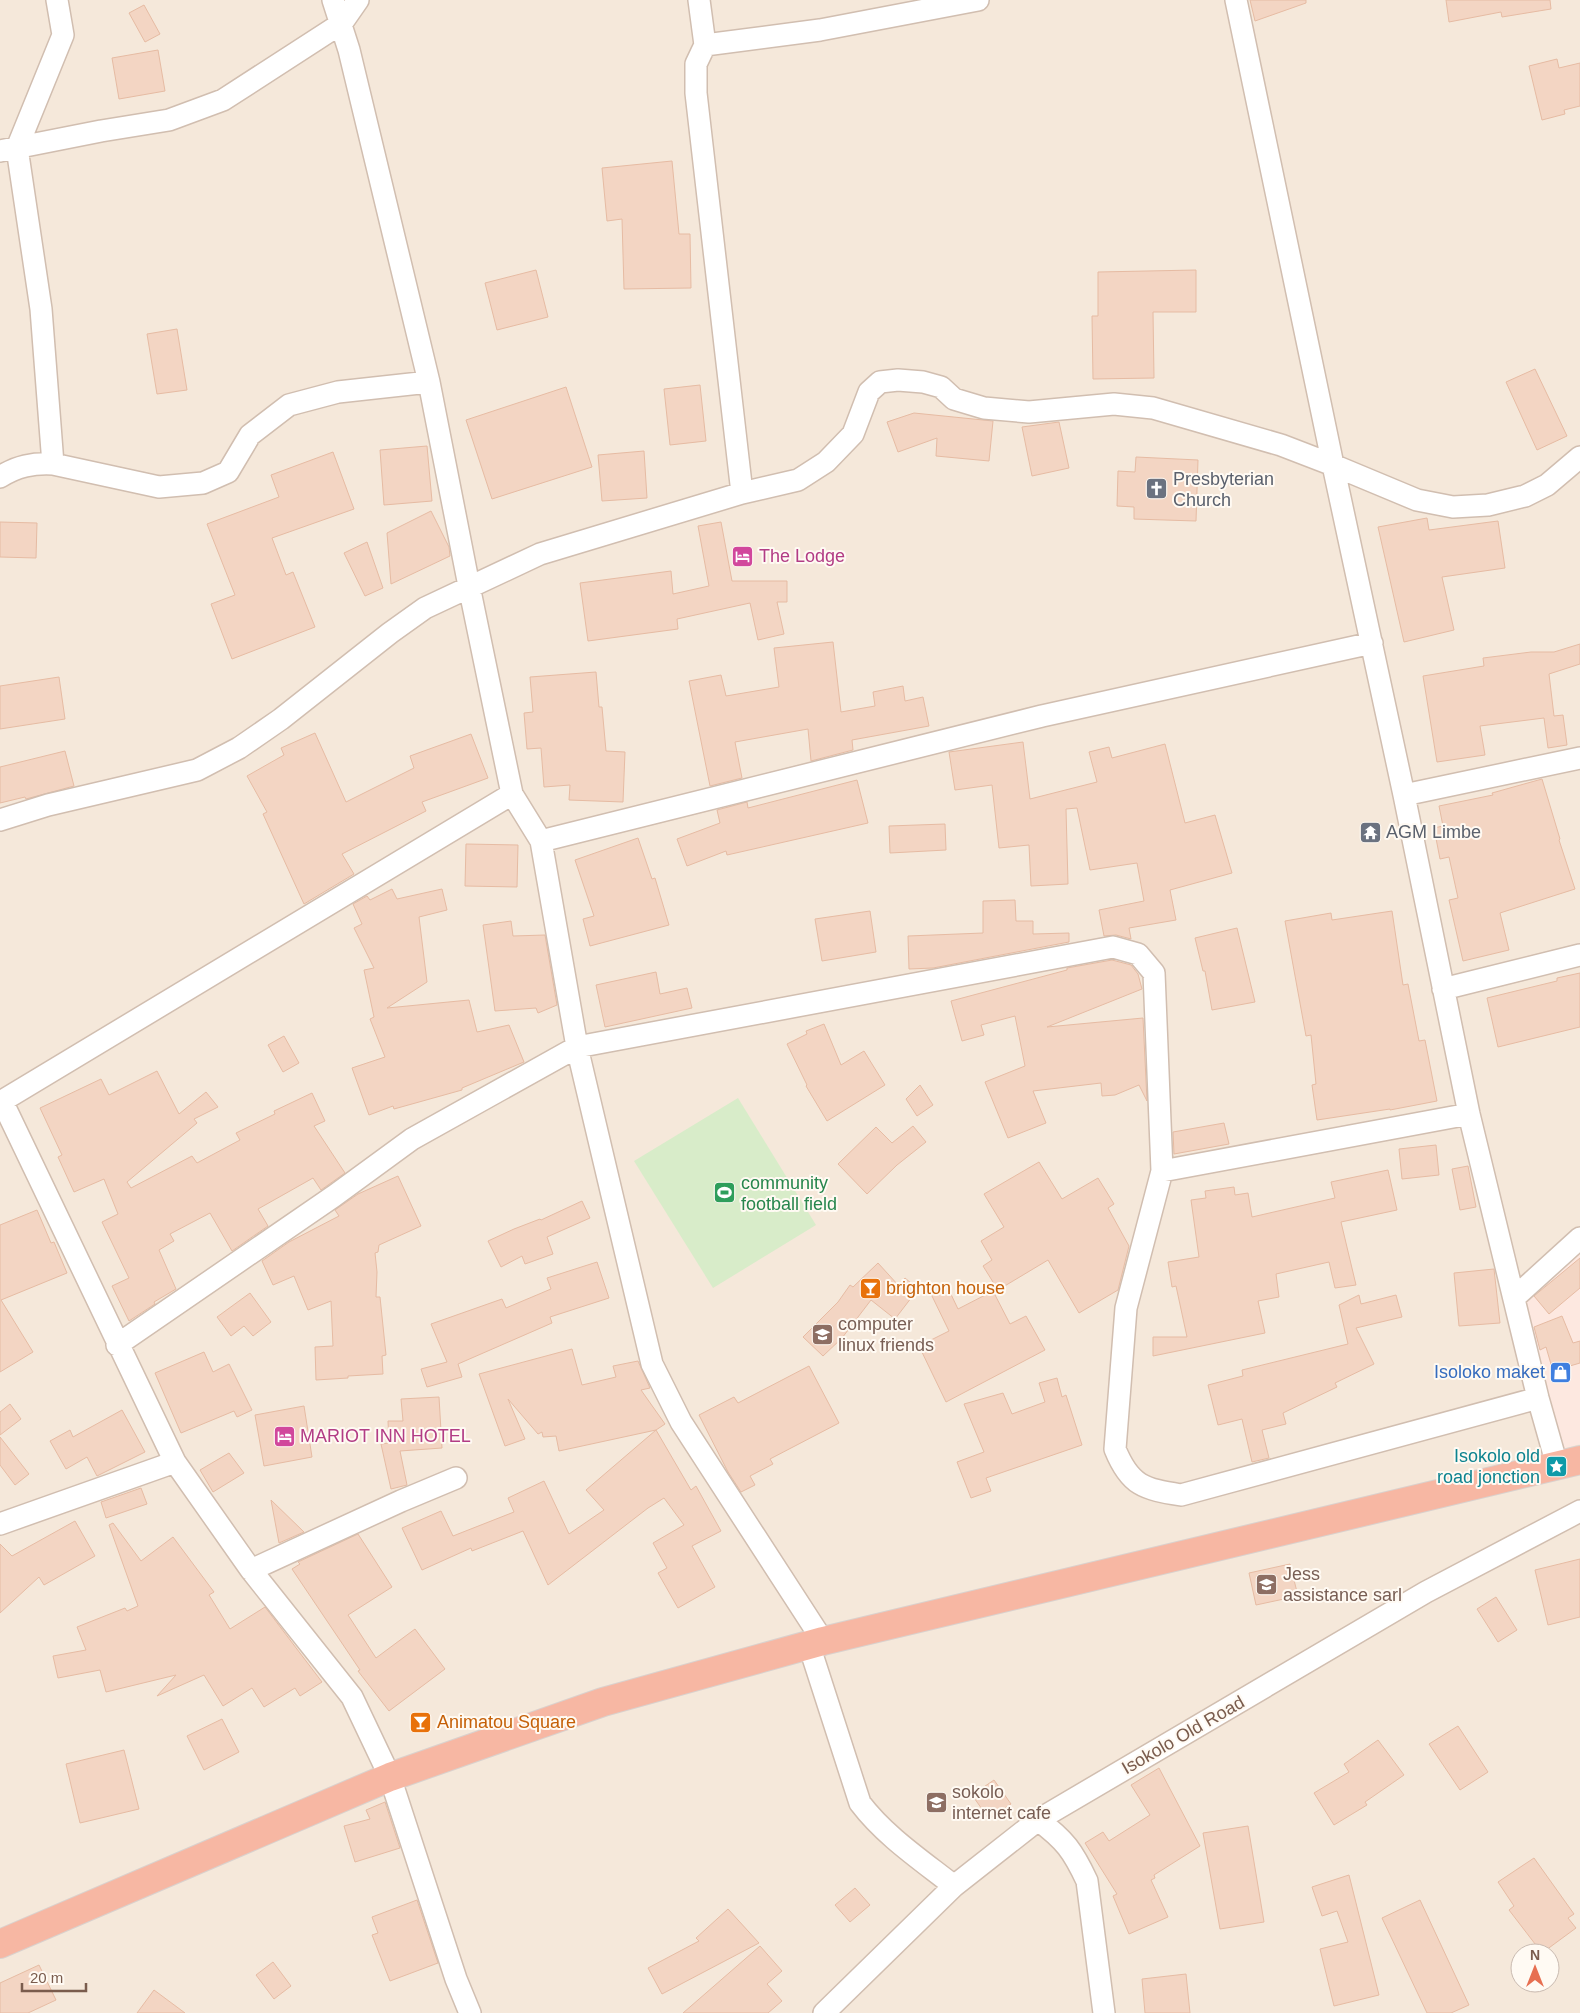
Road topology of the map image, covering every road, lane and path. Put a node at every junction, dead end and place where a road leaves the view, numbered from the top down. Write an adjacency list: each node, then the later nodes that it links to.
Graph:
1 (57, 0): 9 (street)
2 (333, 0): 7 (street)
3 (358, 0): 7 (street)
4 (698, 0): 8 (street)
5 (978, 0): 8 (street)
6 (1236, 0): 13 (street)
7 (342, 23): 9 (street); 10 (street)
8 (705, 45): 15 (street)
9 (8, 150): 12 (street)
10 (429, 382): 12 (street); 16 (street)
11 (1580, 457): 13 (street)
12 (53, 464): 14 (street)
13 (1333, 465): 15 (street); 17 (street)
14 (0, 477)
15 (742, 493): 16 (street)
16 (469, 586): 19 (street); 21 (street)
17 (1372, 643): 20 (street); 22 (street)
18 (1580, 758): 20 (street)
19 (512, 794): 22 (street); 26 (street)
20 (1404, 796): 24 (street)
21 (0, 820)
22 (541, 841): 25 (street)
23 (1580, 955): 24 (street)
24 (1444, 989): 27 (street)
25 (577, 1047): 28 (street); 31 (street); 39 (street)
26 (1, 1102): 31 (street)
27 (1469, 1114): 28 (street); 30 (street)
28 (1162, 1171): 32 (street)
29 (1580, 1238): 30 (street)
30 (1514, 1298): 32 (street)
31 (117, 1345): 33 (street)
32 (1538, 1398): 34 (street)
33 (175, 1462): 37 (street); 38 (street)
34 (1568, 1462): 39 (highway)
35 (456, 1478): 38 (street)
36 (1580, 1511): 41 (street, Isokolo Old Road)
37 (0, 1524)
38 (251, 1570): 40 (street)
39 (816, 1643): 40 (highway); 42 (street)
40 (390, 1777): 43 (highway); 44 (street)
41 (1038, 1820): 42 (street, Isokolo Old Road); 46 (street)
42 (954, 1886): 45 (street, Isokolo Old Road)
43 (0, 1944)
44 (470, 2013)
45 (824, 2013)
46 (1104, 2013)

